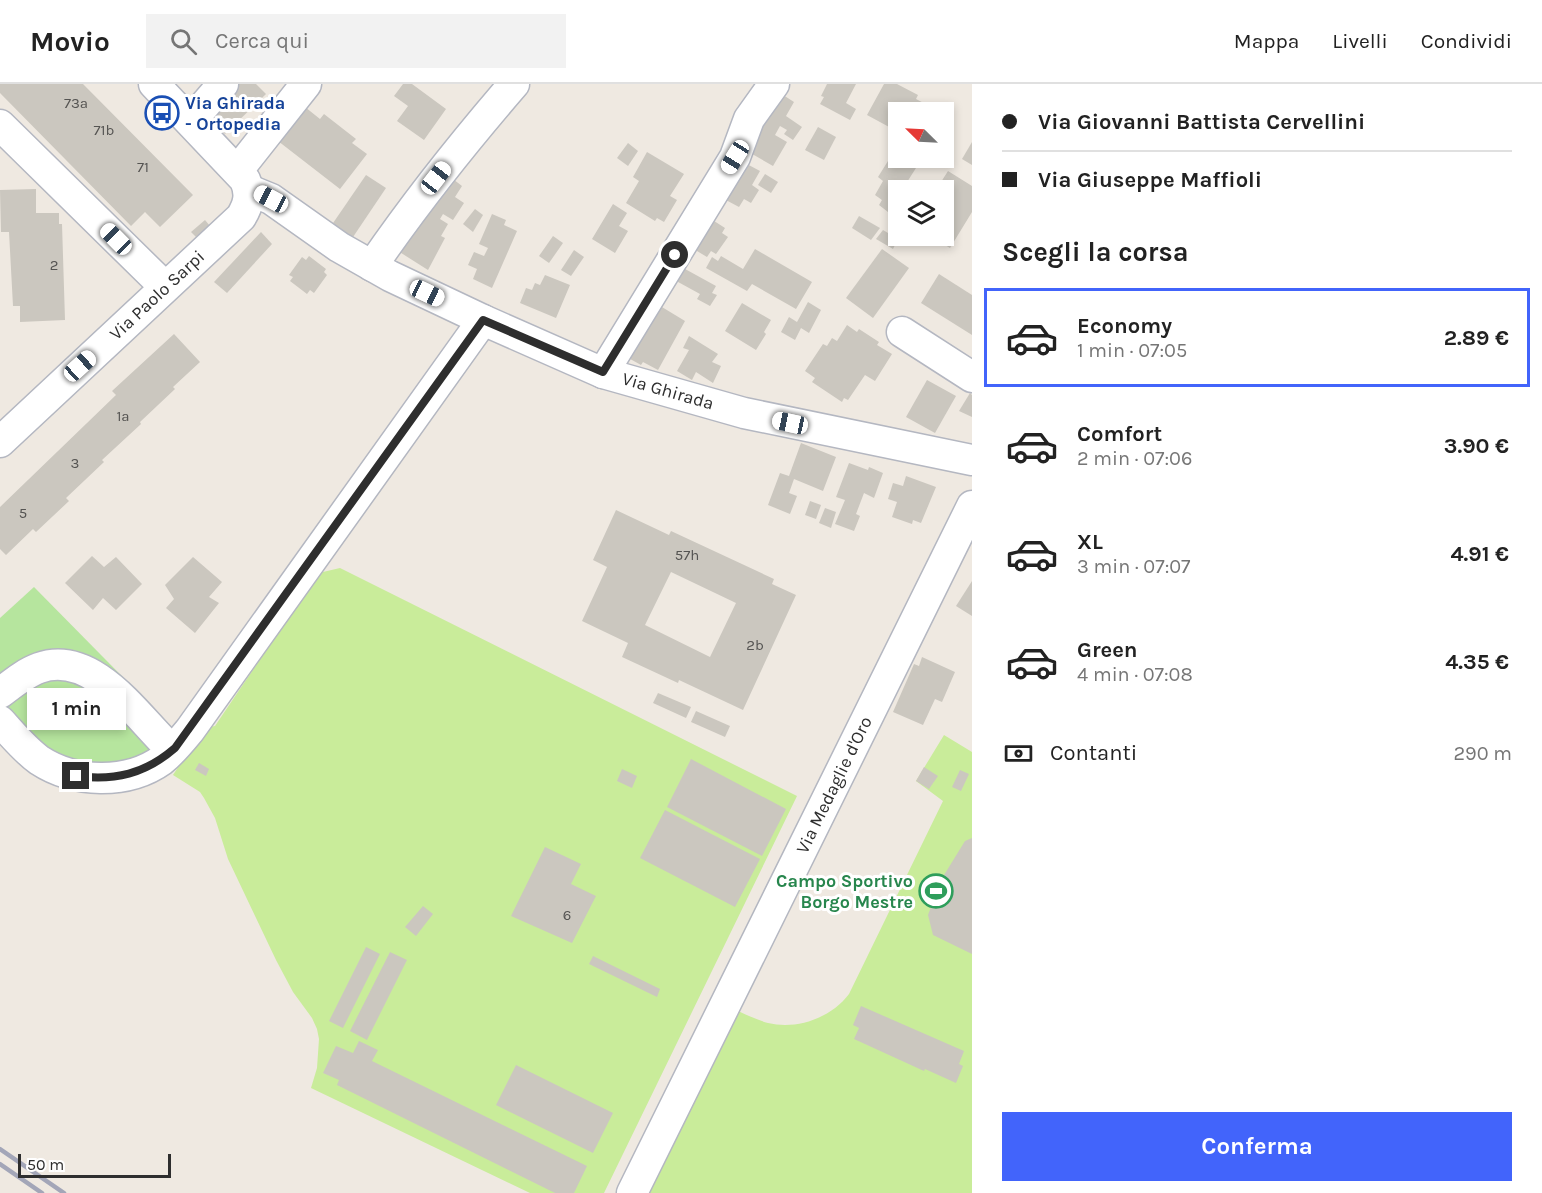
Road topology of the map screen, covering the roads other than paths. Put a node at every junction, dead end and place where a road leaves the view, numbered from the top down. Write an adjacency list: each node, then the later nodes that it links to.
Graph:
1 (154, 84): 6 (street, Via Ghirada)
2 (223, 84): 6 (street)
3 (306, 84): 8 (street)
4 (514, 84): 9 (street)
5 (774, 84): 13 (street)
6 (190, 121): 8 (street, Via Ghirada)
7 (0, 125): 10 (street)
8 (243, 180): 9 (street, Via Ghirada); 10 (street, Via Paolo Sarpi)
9 (372, 266): 11 (street, Via Ghirada)
10 (165, 287): 15 (street, Via Paolo Sarpi)
11 (483, 320): 13 (street, Via Ghirada); 19 (street)
12 (902, 332): 14 (street)
13 (603, 372): 16 (street, Via Ghirada)
14 (972, 377)
15 (0, 442)
16 (972, 460)
17 (972, 506): 21 (street, Via Medaglie d'Oro)
18 (0, 693): 20 (street)
19 (0, 721)
20 (161, 739)
21 (632, 1193)

